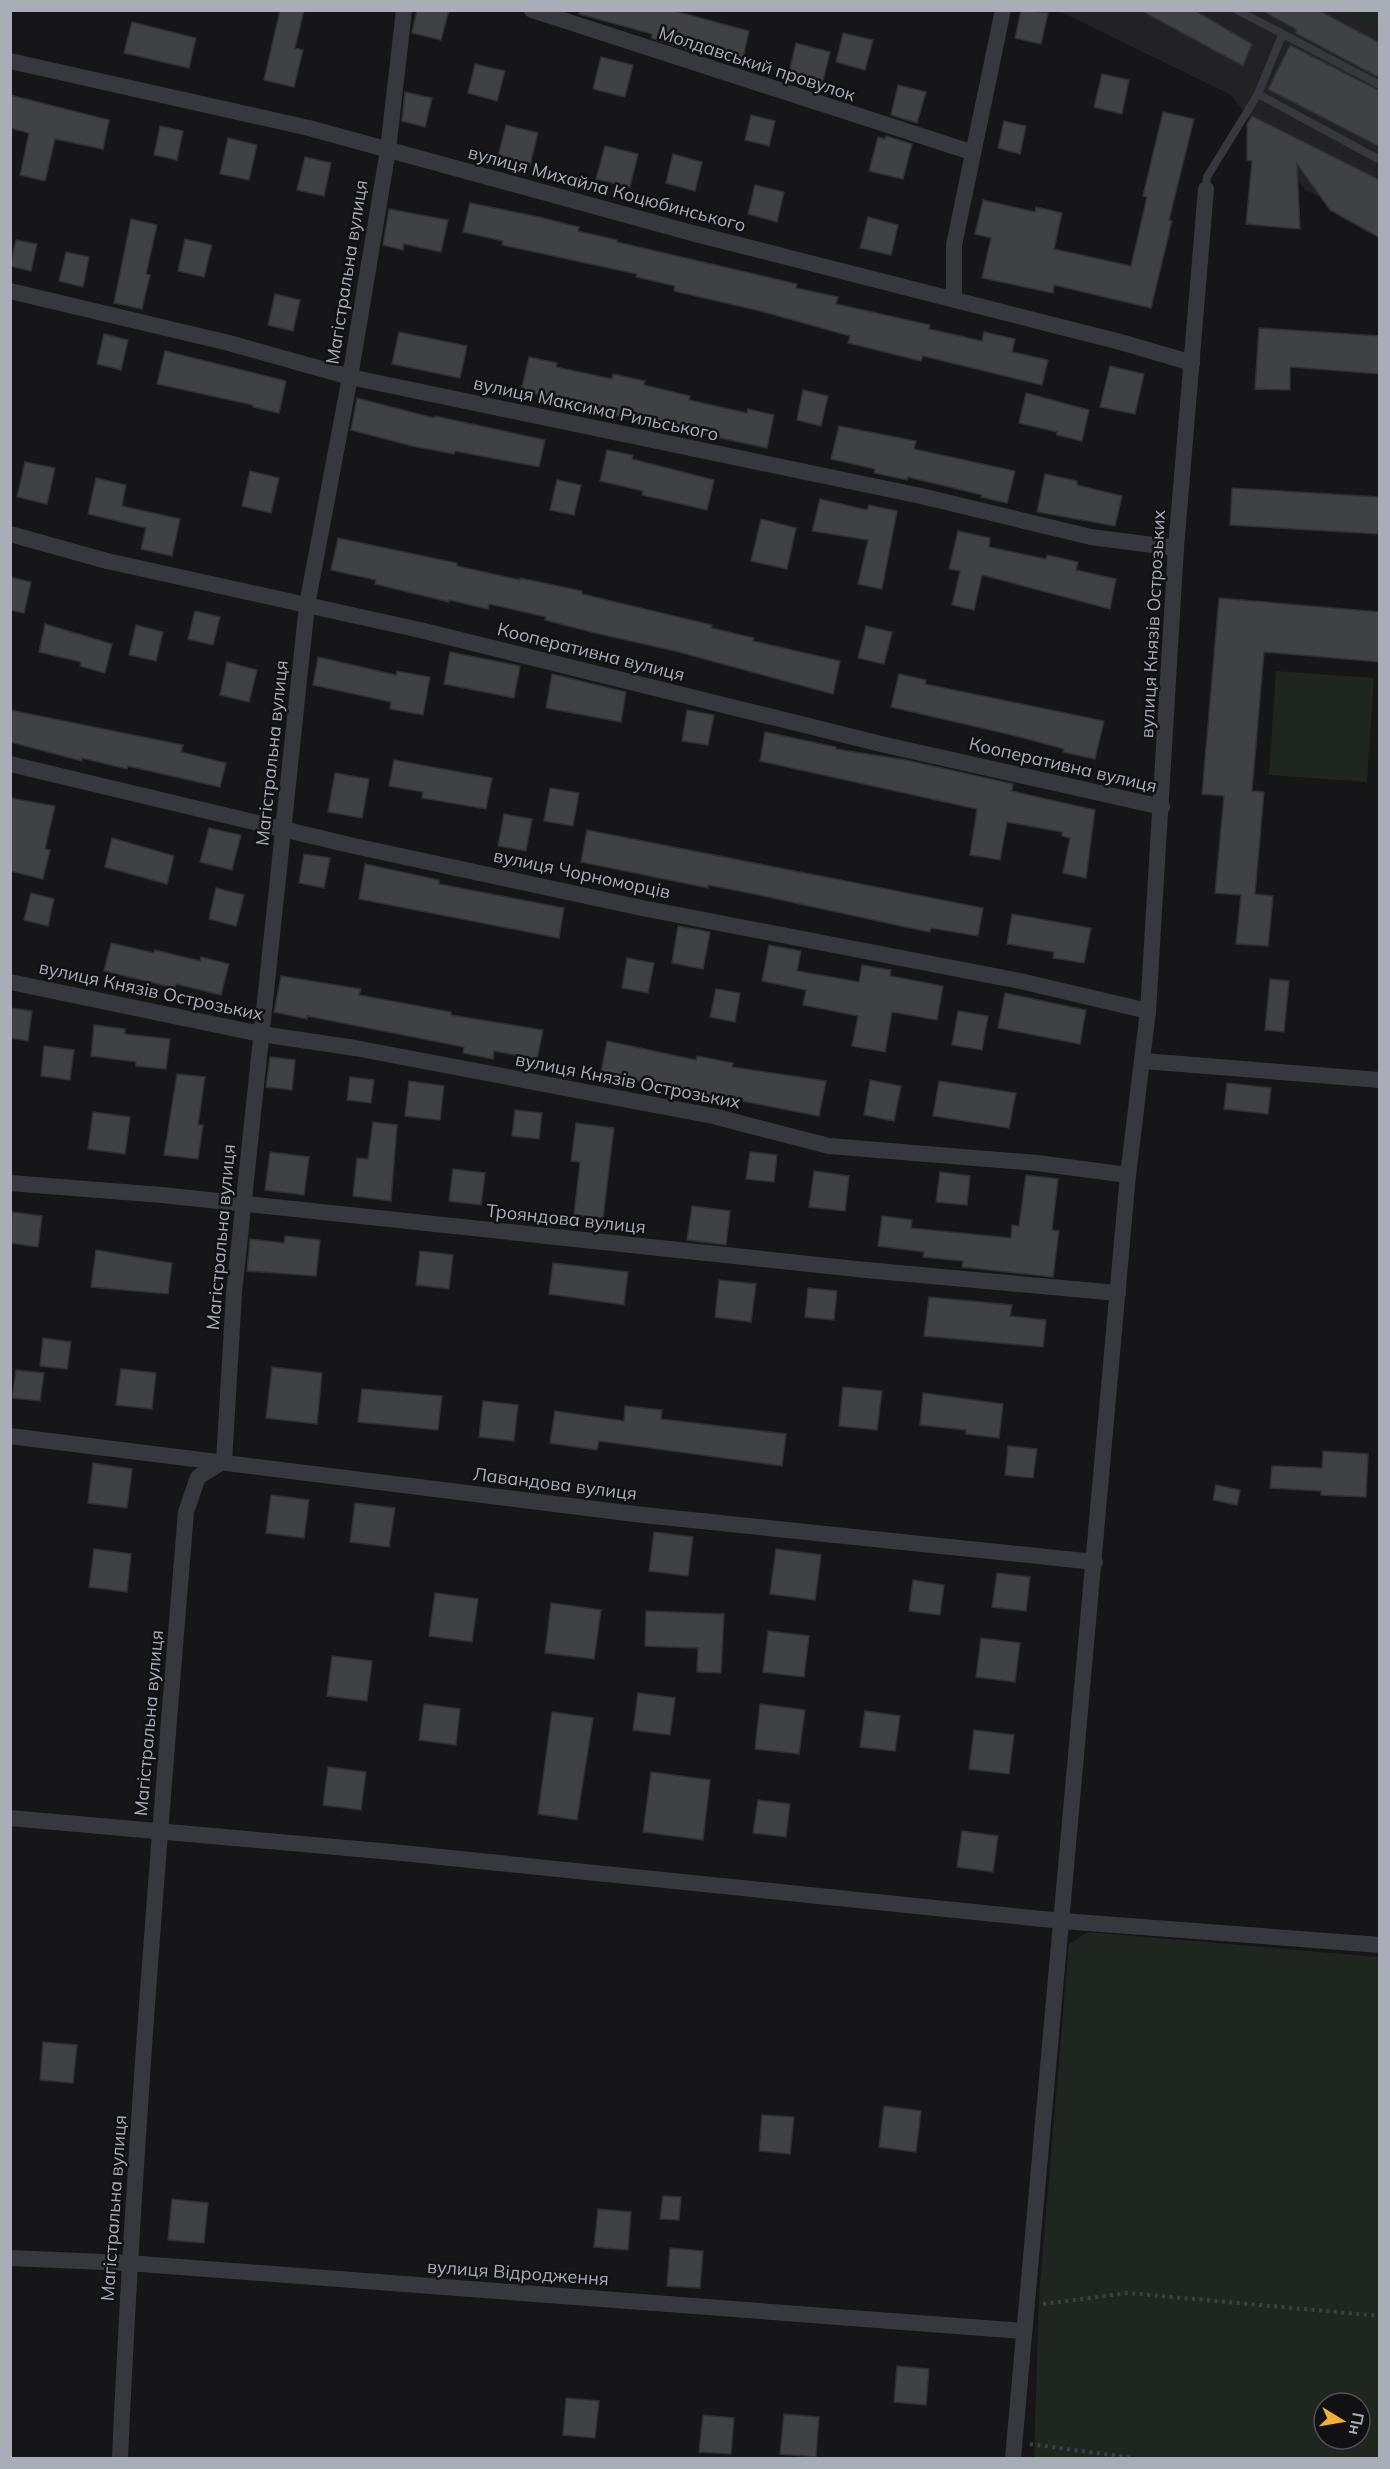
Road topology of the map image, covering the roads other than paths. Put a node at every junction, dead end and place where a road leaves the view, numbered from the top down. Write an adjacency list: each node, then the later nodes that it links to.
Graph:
1 (404, 10): 9 (street, Магістральна вулиця)
2 (532, 10): 10 (street, Молдавський провулок)
3 (1003, 10): 10 (street)
4 (1237, 10): 5 (lane)
5 (1282, 35): 7 (lane); 8 (lane)
6 (10, 61): 9 (street, вулиця Михайла Коцюбинського)
7 (1380, 85)
8 (1258, 94): 11 (lane); 12 (lane)
9 (388, 150): 14 (street, вулиця Михайла Коцюбинського); 16 (street, Магістральна вулиця)
10 (971, 152): 14 (street)
11 (1380, 160)
12 (1206, 189): 15 (street, вулиця Князів Острозьких)
13 (10, 291): 16 (street, вулиця Максима Рильського)
14 (954, 299): 15 (street, вулиця Михайла Коцюбинського)
15 (1192, 363): 18 (street, вулиця Князів Острозьких)
16 (350, 377): 18 (street, вулиця Максима Рильського); 19 (street, Магістральна вулиця)
17 (10, 534): 19 (street, Кооперативна вулиця)
18 (1176, 548): 21 (street, вулиця Князів Острозьких)
19 (307, 605): 21 (street, Кооперативна вулиця); 22 (street, Магістральна вулиця)
20 (10, 764): 22 (street, вулиця Чорноморців)
21 (1162, 807): 24 (street, вулиця Князів Острозьких)
22 (285, 829): 24 (street, вулиця Чорноморців); 25 (street, Магістральна вулиця)
23 (10, 982): 25 (street, вулиця Князів Острозьких)
24 (1148, 1011): 26 (street, вулиця Князів Острозьких)
25 (261, 1034): 28 (street, вулиця Князів Острозьких); 30 (street, Магістральна вулиця)
26 (1143, 1061): 27 (street); 28 (street, вулиця Князів Острозьких)
27 (1380, 1080)
28 (1128, 1175): 31 (street)
29 (10, 1183): 30 (street, Трояндова вулиця)
30 (243, 1205): 31 (street, Трояндова вулиця); 33 (street, Магістральна вулиця)
31 (1118, 1293): 34 (street)
32 (10, 1436): 33 (street, Лавандова вулиця)
33 (224, 1461): 34 (street, Лавандова вулиця); 36 (street, Магістральна вулиця)
34 (1095, 1562): 37 (street)
35 (10, 1818): 36 (street)
36 (159, 1832): 37 (street); 40 (street, Магістральна вулиця)
37 (1062, 1921): 38 (street); 41 (street)
38 (1380, 1945)
39 (10, 2258): 40 (street, вулиця Відродження)
40 (129, 2263): 41 (street, вулиця Відродження); 43 (street, Магістральна вулиця)
41 (1023, 2331): 42 (street)
42 (1014, 2450)
43 (120, 2458)

